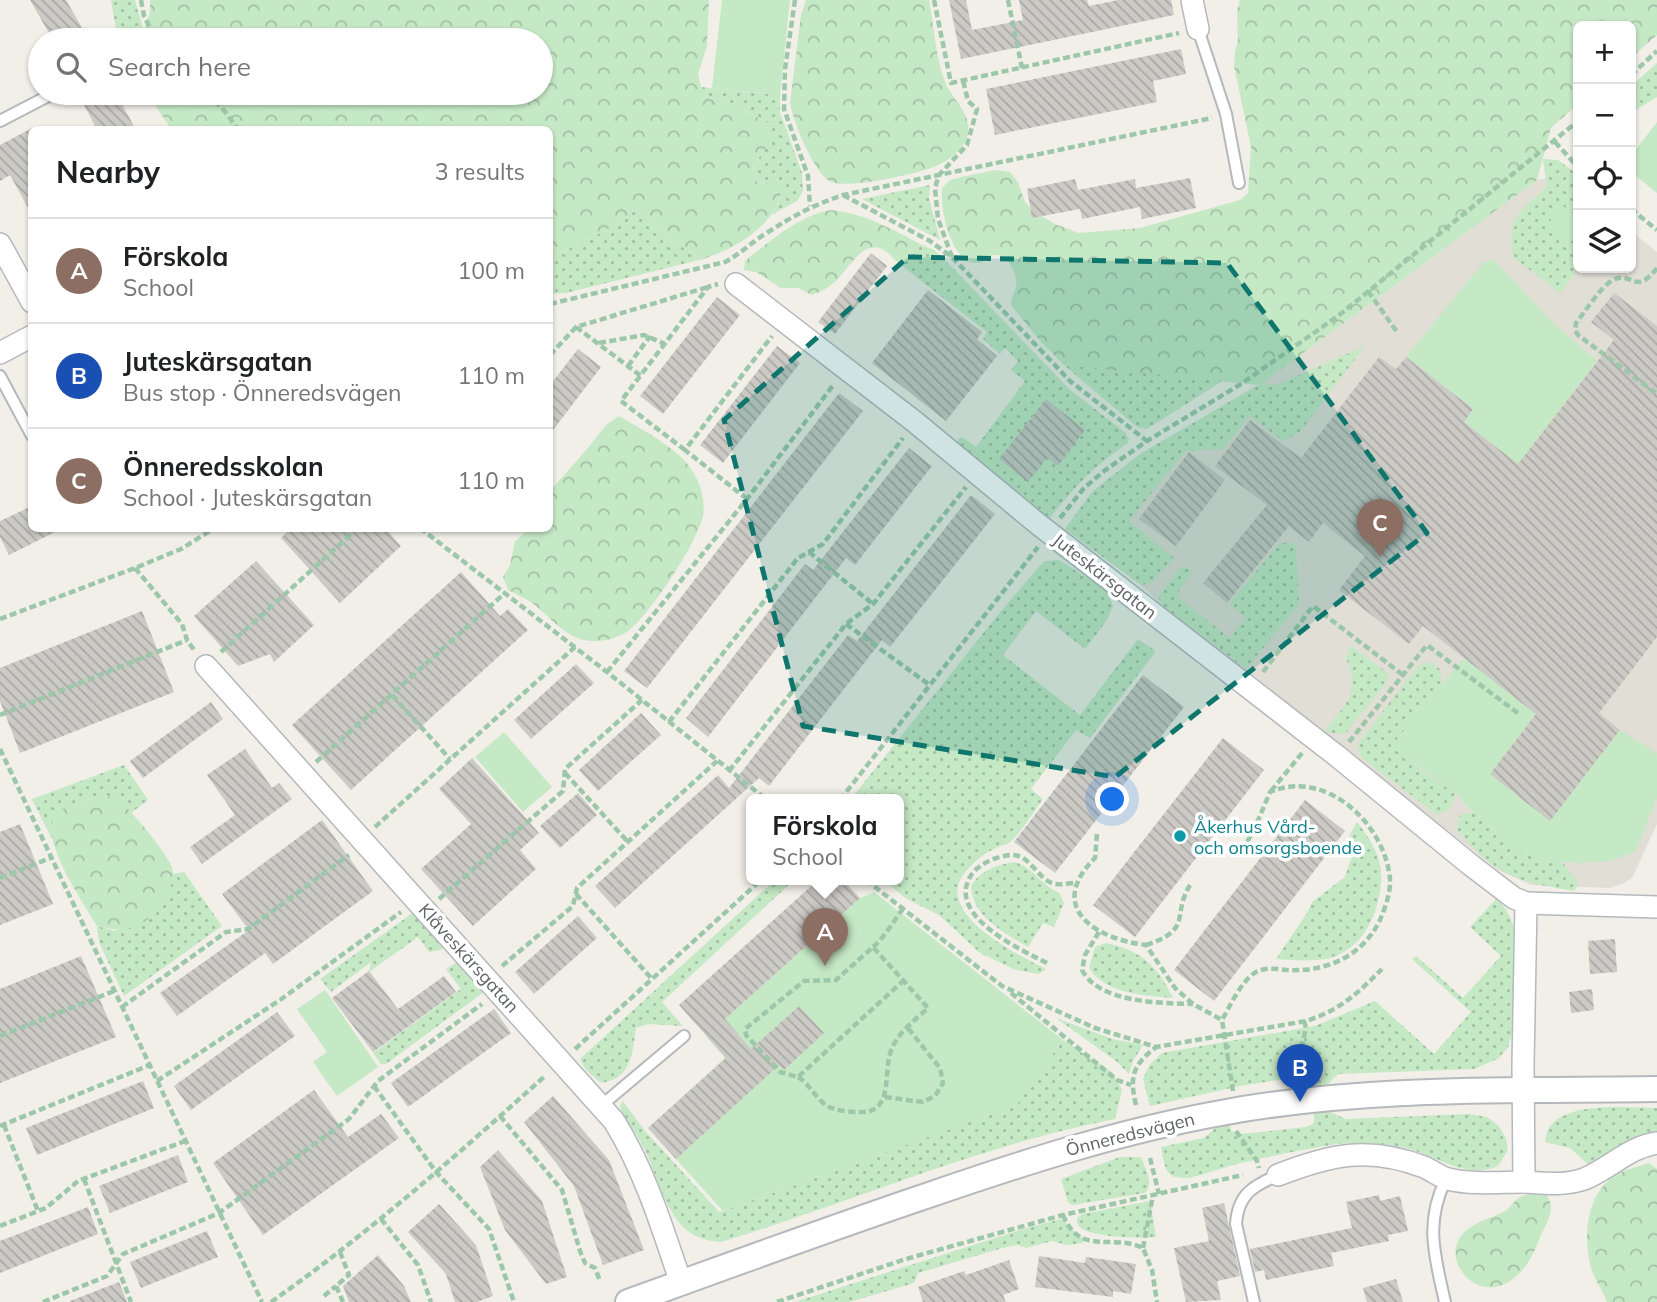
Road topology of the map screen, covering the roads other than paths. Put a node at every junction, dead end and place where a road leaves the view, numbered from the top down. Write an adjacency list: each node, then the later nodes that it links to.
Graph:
1 (1192, 0): 2 (street)
2 (1198, 29): 5 (lane)
3 (31, 105): 4 (lane)
4 (0, 121)
5 (1239, 183)
6 (0, 244): 8 (street)
7 (736, 284): 14 (street, Juteskärsgatan)
8 (28, 295)
9 (28, 338): 10 (street)
10 (0, 353)
11 (0, 376): 12 (lane)
12 (28, 428)
13 (206, 666): 19 (street, Klåveskärsgatan)
14 (1526, 903): 15 (street); 18 (street)
15 (1657, 906)
16 (684, 1036): 19 (lane)
17 (1657, 1089): 18 (street, Önneredsvägen)
18 (1524, 1091): 23 (street); 24 (street, Önneredsvägen)
19 (602, 1105): 24 (street, Klåveskärsgatan)
20 (1657, 1143): 23 (street)
21 (1278, 1175): 22 (street); 26 (lane)
22 (1446, 1179): 23 (street); 27 (lane)
23 (1524, 1182)
24 (681, 1283): 25 (street, Önneredsvägen)
25 (628, 1302)
26 (1254, 1302)
27 (1445, 1302)

